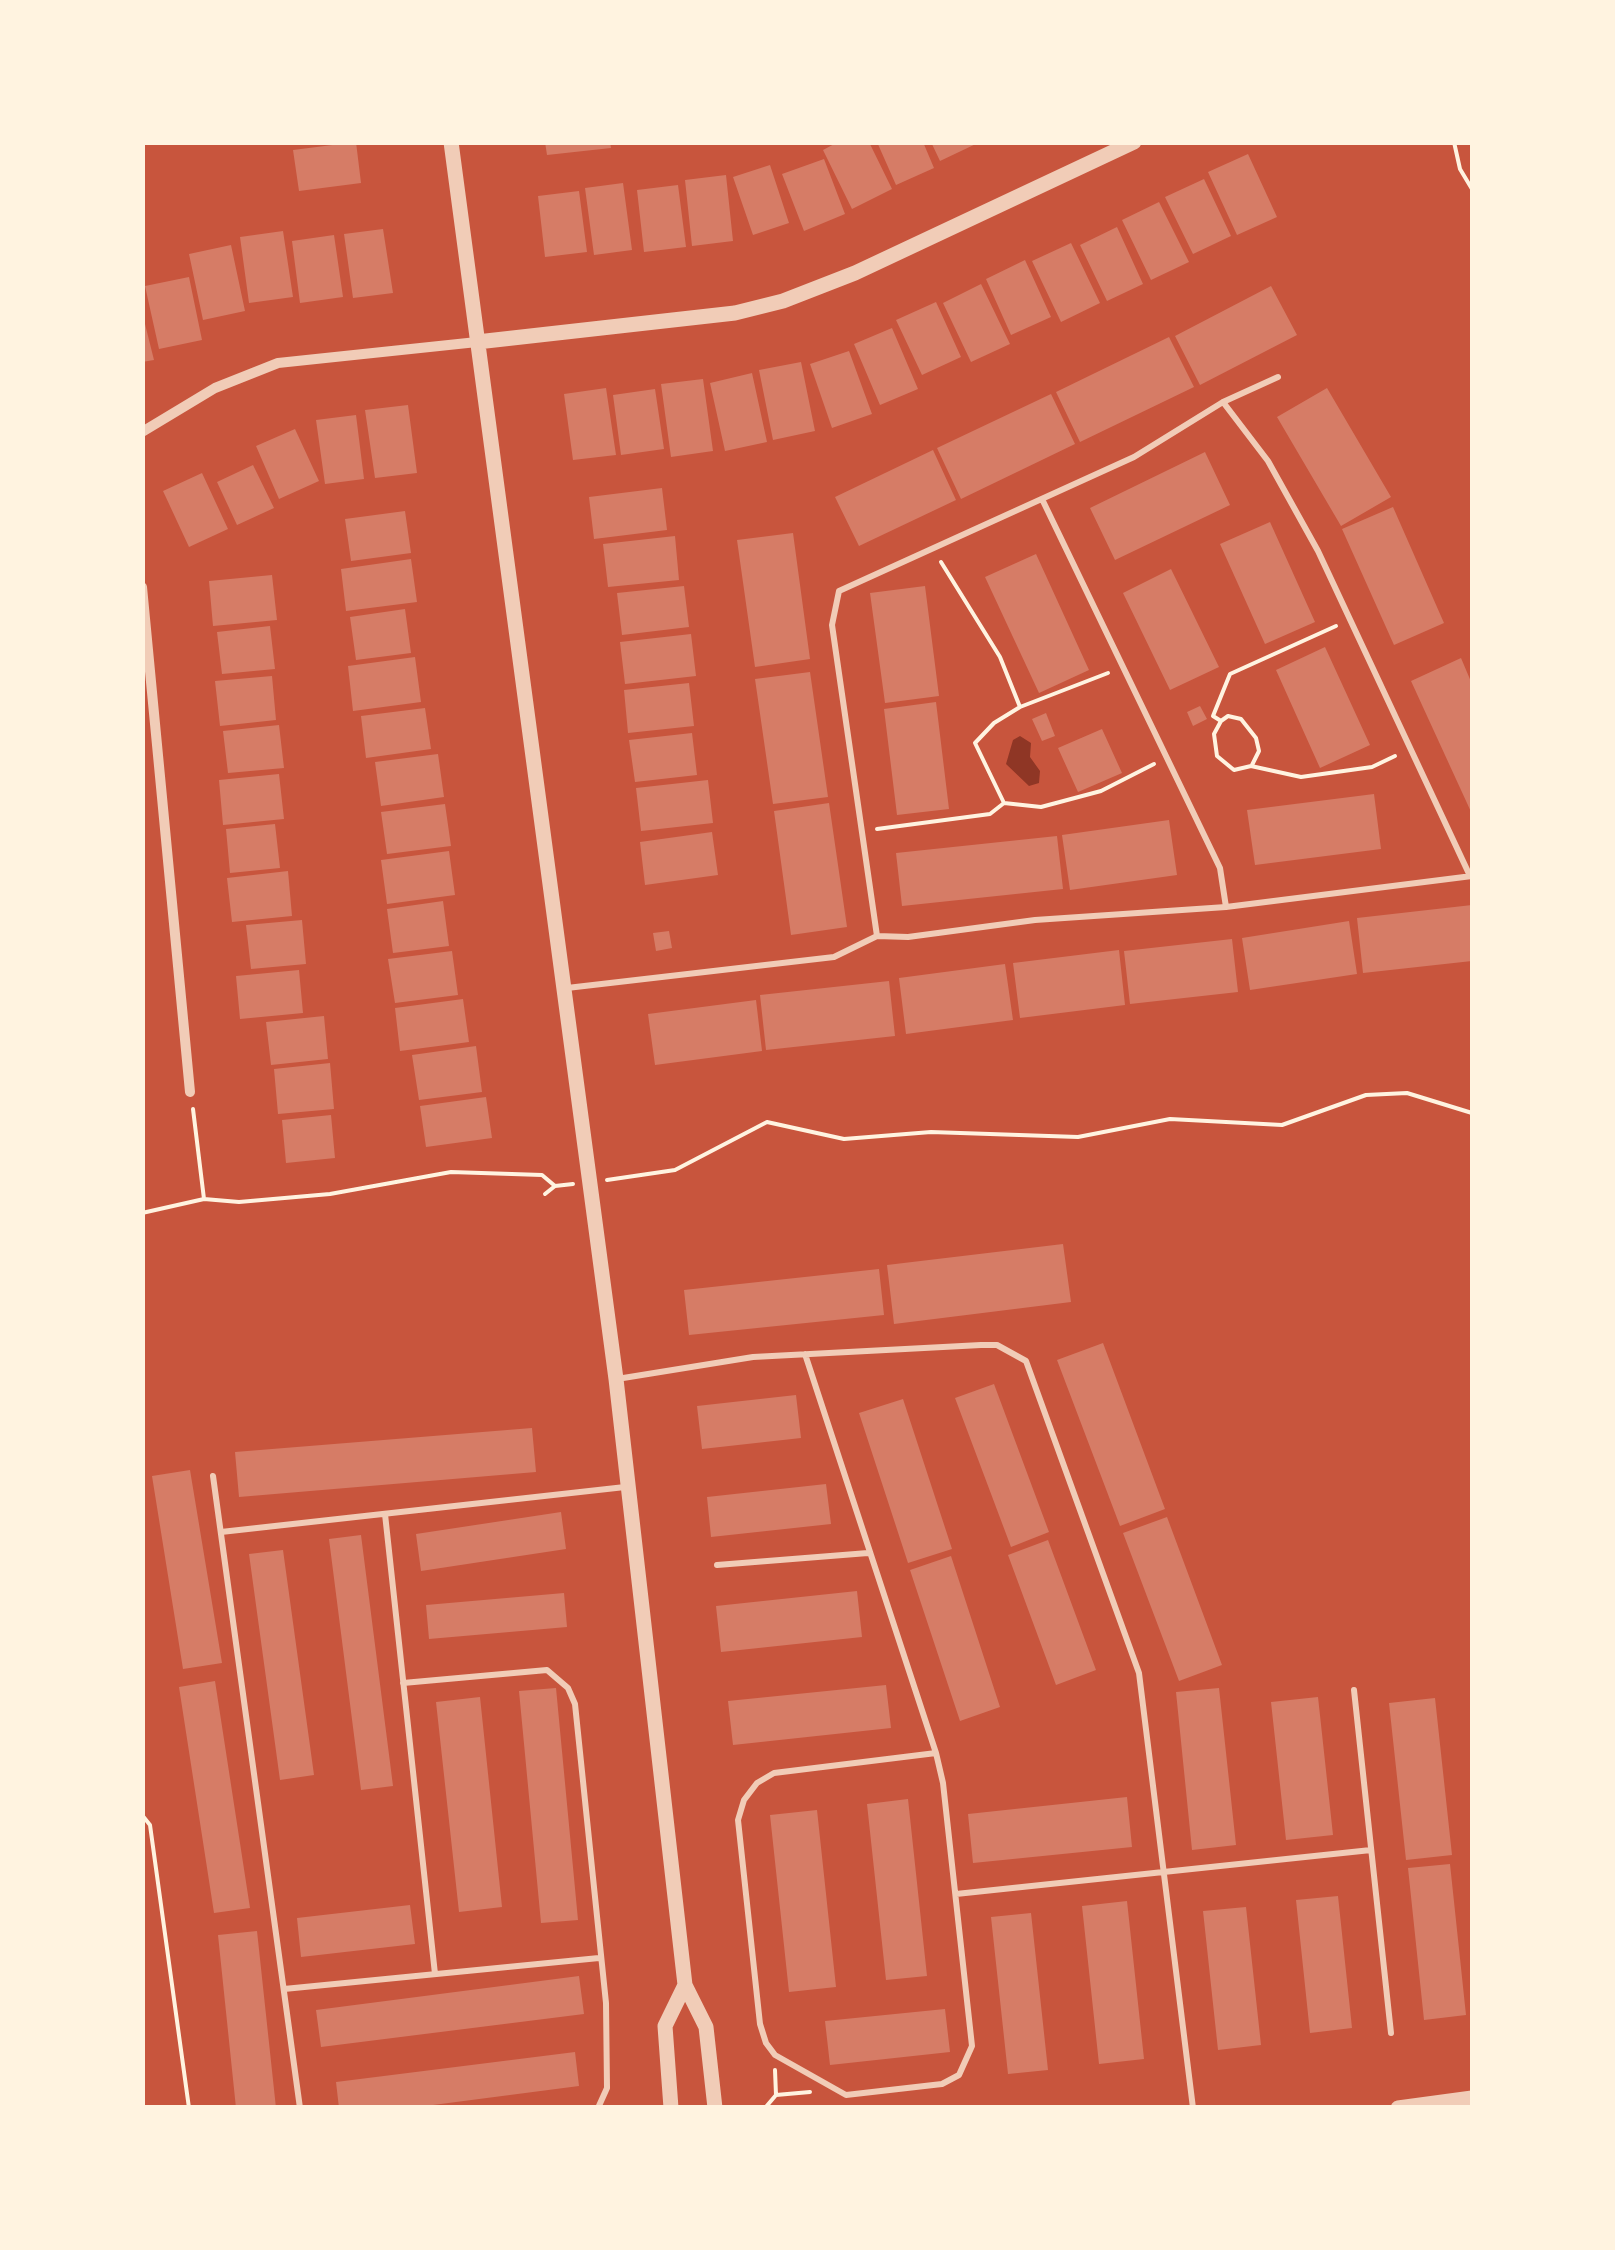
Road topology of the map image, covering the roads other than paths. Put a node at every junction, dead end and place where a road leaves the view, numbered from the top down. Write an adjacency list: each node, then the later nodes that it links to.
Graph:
1 (451, 142): 3 (street)
2 (1134, 142): 3 (street)
3 (477, 342): 6 (street); 12 (street)
4 (1278, 377): 5 (lane)
5 (1223, 402): 7 (lane); 9 (lane)
6 (142, 432)
7 (1042, 500): 10 (lane); 11 (lane)
8 (142, 587): 13 (street)
9 (1471, 876): 10 (lane)
10 (1226, 907): 11 (lane)
11 (877, 936): 12 (lane)
12 (566, 988): 15 (street)
13 (190, 1092)
14 (805, 1354): 15 (lane); 20 (lane); 26 (lane)
15 (616, 1379): 17 (street)
16 (213, 1476): 19 (lane)
17 (626, 1487): 18 (lane); 30 (street)
18 (384, 1514): 19 (lane); 22 (lane)
19 (221, 1532): 31 (lane)
20 (868, 1552): 21 (lane); 24 (lane)
21 (717, 1565)
22 (403, 1683): 28 (lane); 29 (lane)
23 (1354, 1690): 25 (lane)
24 (936, 1753): 27 (lane); 27 (lane)
25 (1371, 1850): 26 (lane); 32 (lane)
26 (1163, 1872): 27 (lane); 38 (lane)
27 (956, 1894)
28 (600, 1958): 29 (lane); 35 (lane)
29 (435, 1974): 31 (lane)
30 (685, 1985): 36 (street); 37 (street)
31 (284, 1990): 34 (lane)
32 (1391, 2033)
33 (1472, 2098): 39 (street)
34 (300, 2108)
35 (598, 2108)
36 (671, 2108)
37 (714, 2108)
38 (1192, 2108)
39 (1398, 2108)

